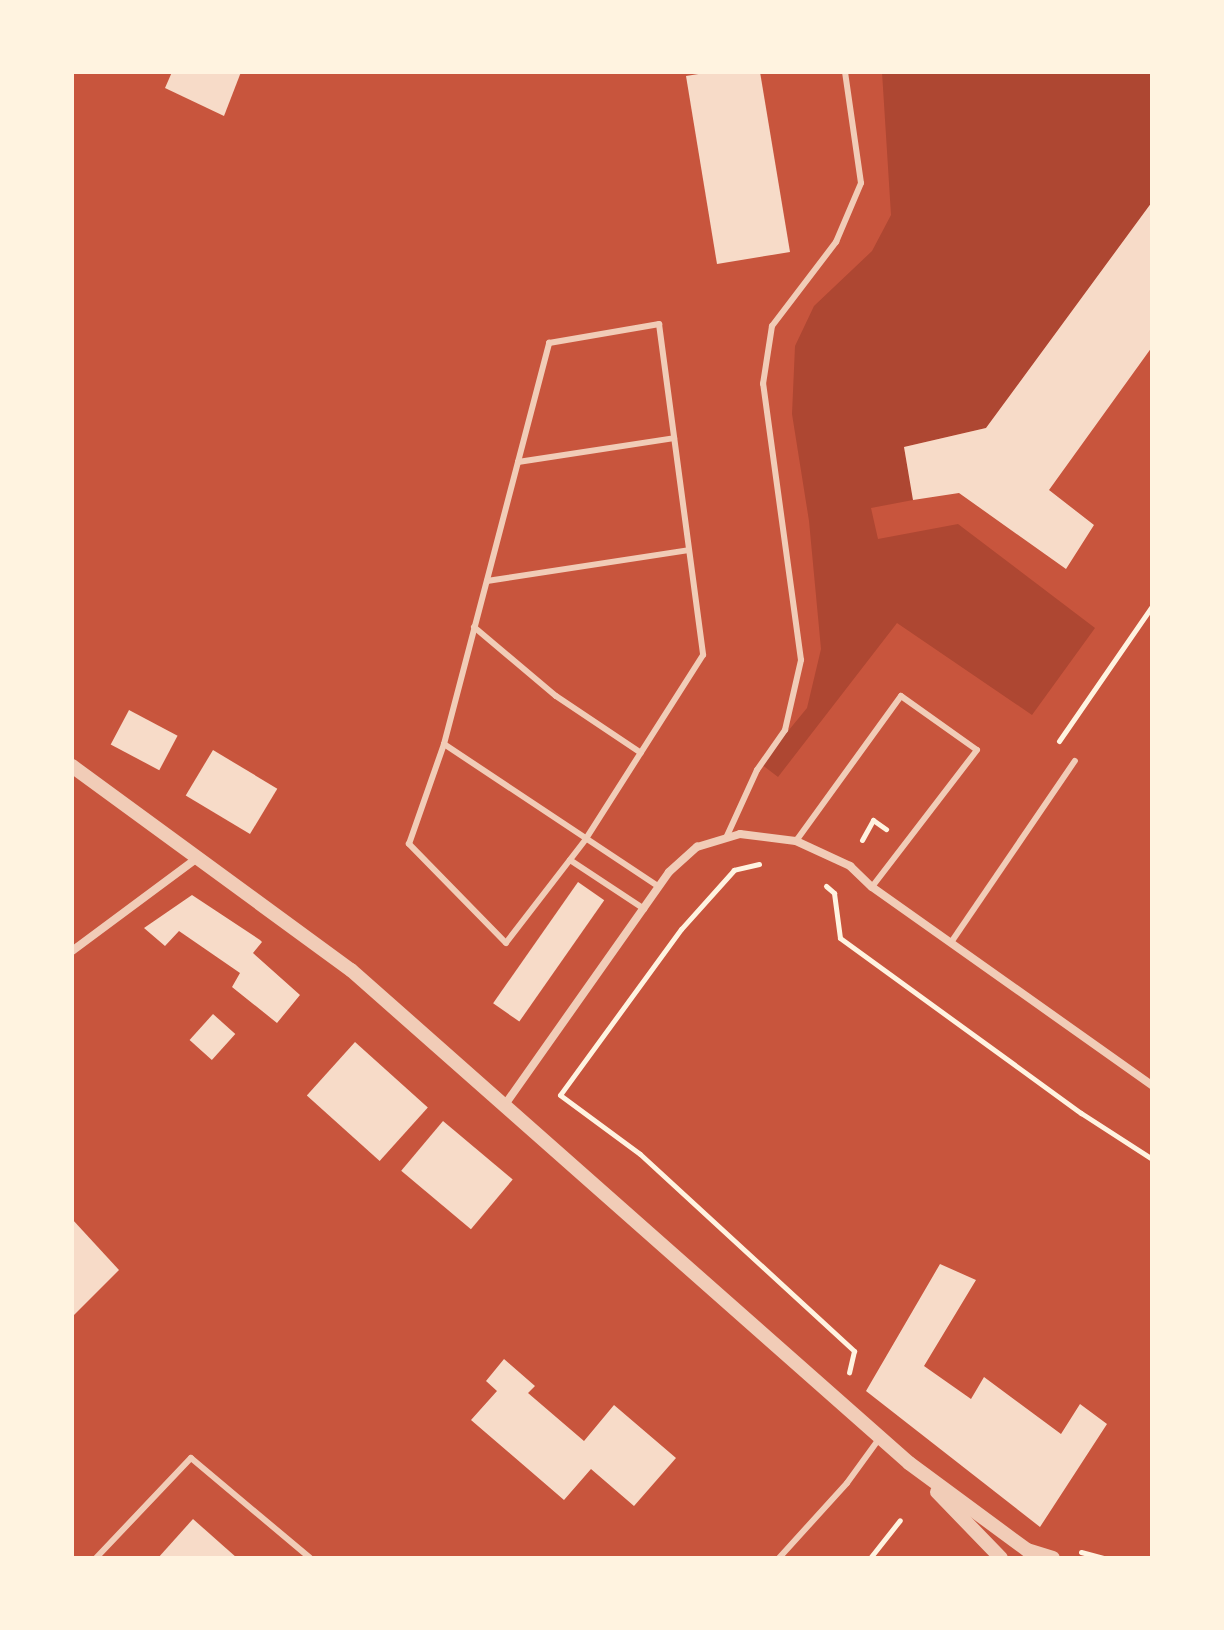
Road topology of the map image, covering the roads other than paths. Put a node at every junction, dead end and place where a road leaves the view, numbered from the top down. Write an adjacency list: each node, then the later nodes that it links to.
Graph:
1 (845, 72): 11 (lane)
2 (674, 438): 3 (lane); 3 (lane); 4 (lane)
3 (518, 462): 5 (lane)
4 (689, 550): 5 (lane); 8 (lane)
5 (487, 581): 6 (lane)
6 (474, 627): 7 (lane); 8 (lane)
7 (444, 744): 12 (lane); 15 (lane)
8 (641, 753): 12 (lane)
9 (1075, 761): 19 (lane)
10 (72, 766): 14 (street)
11 (726, 838): 13 (street); 16 (street)
12 (586, 839): 15 (lane); 16 (lane)
13 (796, 841): 17 (street); 17 (lane)
14 (197, 858): 20 (street); 22 (street)
15 (570, 860): 18 (lane)
16 (659, 887): 18 (street)
17 (872, 887): 19 (street)
18 (645, 909): 22 (street)
19 (952, 941): 21 (street)
20 (72, 951)
21 (1152, 1085)
22 (504, 1106): 23 (street)
23 (879, 1439): 24 (street); 27 (lane)
24 (909, 1463): 28 (street); 29 (street)
25 (96, 1558): 26 (lane)
26 (310, 1558)
27 (779, 1558)
28 (1001, 1558)
29 (1053, 1558)

